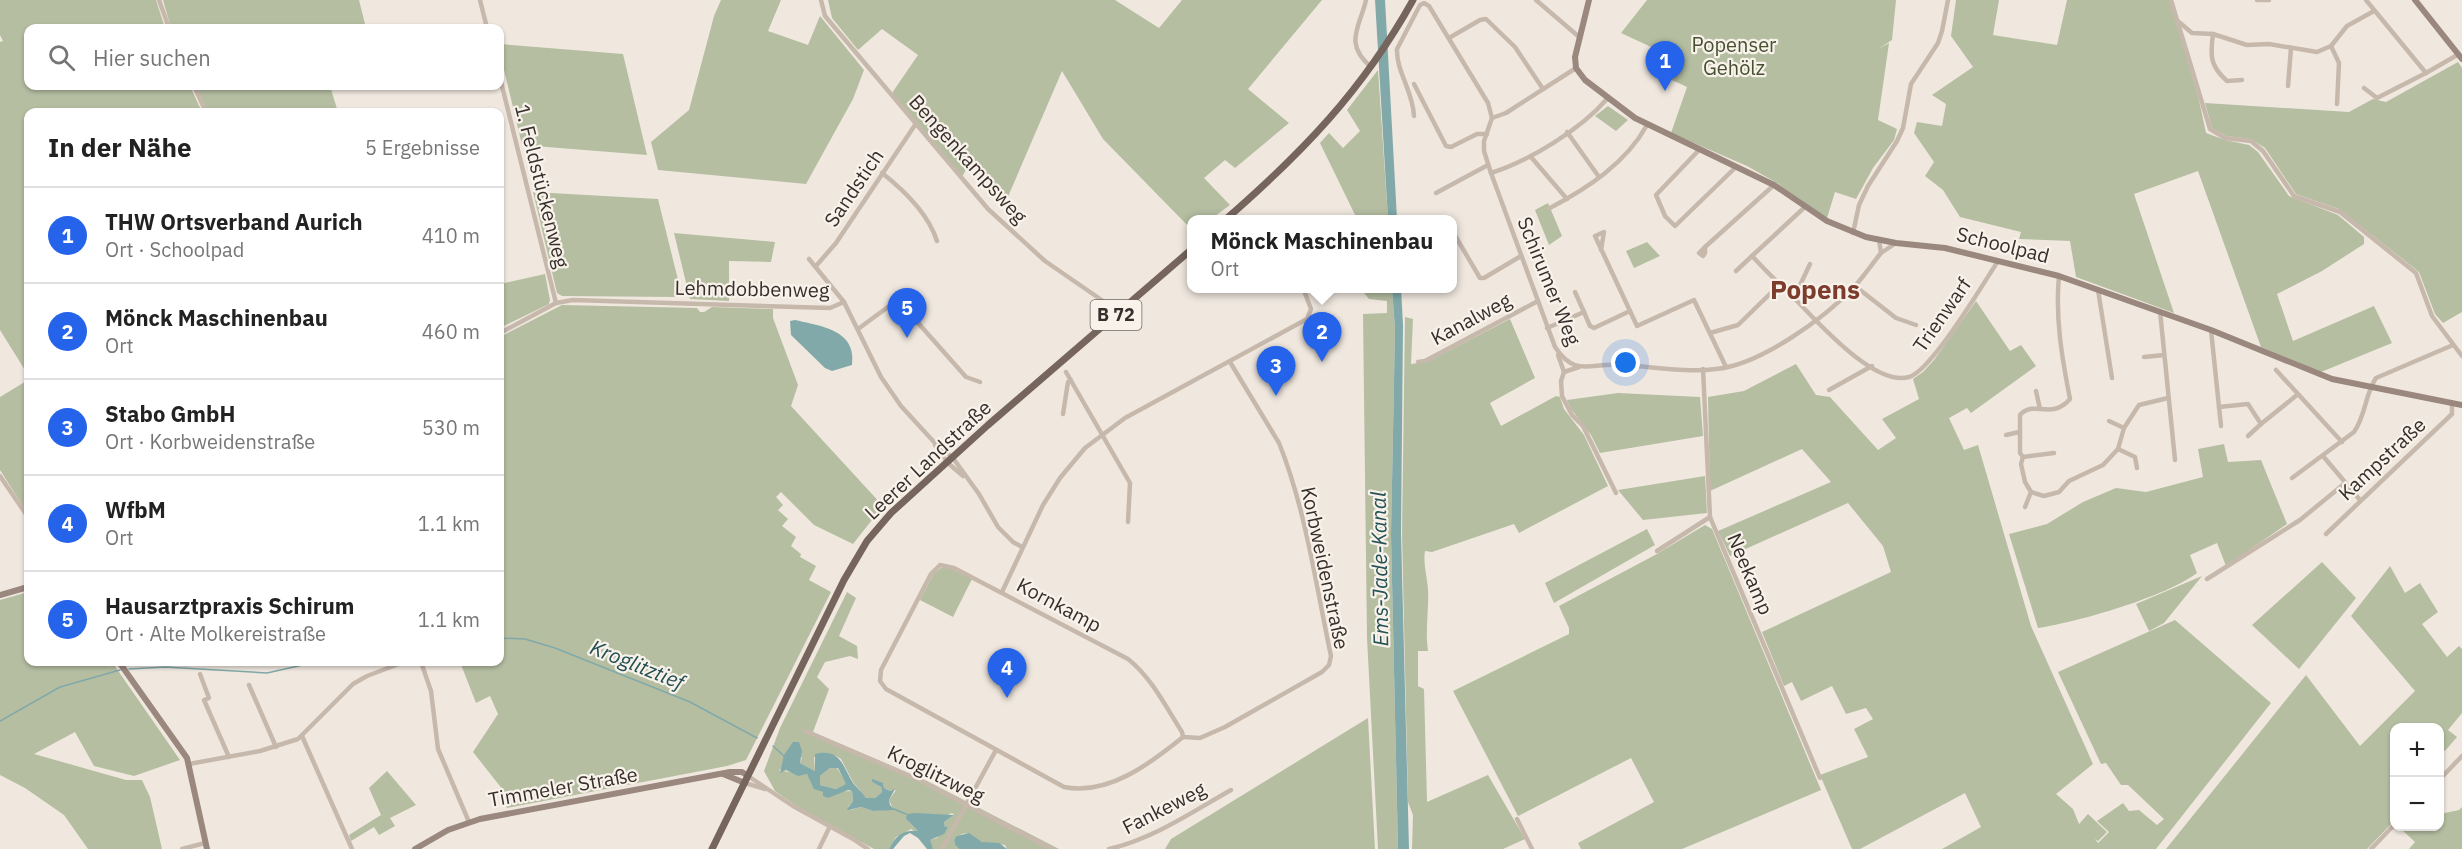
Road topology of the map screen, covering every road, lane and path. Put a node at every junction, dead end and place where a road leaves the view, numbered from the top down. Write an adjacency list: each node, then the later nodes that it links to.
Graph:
1 (159, 0): 16 (street)
2 (480, 0): 17 (street)
3 (821, 0): 39 (street, Bengenkampsweg)
4 (1366, 0): 24 (street)
5 (1413, 0): 24 (main road)
6 (1536, 0): 19 (street)
7 (1589, 0): 19 (street)
8 (1948, 0): 56 (street)
9 (2171, 0): 15 (street)
10 (2257, 0): 11 (street)
11 (2269, 0)
12 (2366, 0): 14 (street)
13 (2415, 0): 23 (street)
14 (2374, 11): 21 (street); 26 (street)
15 (2177, 20): 18 (street); 93 (street)
16 (168, 24)
17 (486, 24)
18 (2213, 34): 22 (street); 27 (street)
19 (1578, 36): 25 (street)
20 (1449, 38): 31 (street); 37 (street); 38 (street)
21 (2331, 46): 22 (street); 35 (street)
22 (2290, 48): 29 (street)
23 (2460, 56): 26 (street)
24 (1372, 66): 55 (main road)
25 (1576, 68): 31 (street); 34 (street, Schoolpad)
26 (2426, 73): 30 (street)
27 (2242, 80)
28 (1414, 84): 42 (street)
29 (2288, 86)
30 (2364, 88)
31 (1543, 89): 38 (street)
32 (196, 90): 36 (street)
33 (503, 90): 81 (street, 1. Feldstückenweg)
34 (1607, 99): 40 (street, Schoolpad); 41 (street)
35 (2337, 104)
36 (204, 108)
37 (1414, 116)
38 (1492, 117): 42 (street, Schirumer Weg)
39 (915, 125): 47 (street, Sandstich); 84 (street, Bengenkampsweg)
40 (1647, 125): 43 (street, Schoolpad); 49 (street)
41 (1567, 132): 44 (street); 49 (street)
42 (1487, 134): 45 (street, Schirumer Weg)
43 (1699, 150): 46 (street, Schoolpad); 46 (street)
44 (1531, 158): 48 (street); 52 (street)
45 (1488, 165): 48 (street, Schirumer Weg); 51 (street)
46 (1736, 167): 50 (street, Schoolpad)
47 (882, 173): 59 (street); 70 (street, Sandstich)
48 (1491, 173): 65 (street, Schirumer Weg)
49 (1599, 177): 52 (street)
50 (1774, 185): 53 (street, Schoolpad); 61 (street)
51 (1436, 193)
52 (1568, 199): 54 (street)
53 (1806, 206): 56 (street, Schoolpad); 66 (street)
54 (1550, 208)
55 (1230, 215)
56 (1852, 233): 58 (street, Schoolpad)
57 (1457, 239): 65 (street)
58 (1879, 240): 60 (street, Schoolpad); 64 (street)
59 (937, 241)
60 (1896, 243): 64 (street, Schirumer Weg); 68 (street, Schoolpad)
61 (1705, 247)
62 (1601, 250): 82 (street)
63 (1187, 252): 84 (main road, Leerer Landstraße / B 72)
64 (1881, 254): 74 (street, Schirumer Weg)
65 (1521, 256): 79 (street, Schirumer Weg)
66 (1752, 256): 71 (street); 73 (street, Trienwarf)
67 (809, 259): 70 (street)
68 (1998, 261): 72 (street, Schoolpad); 100 (street, Trienwarf)
69 (1810, 264): 78 (street)
70 (816, 266): 80 (street)
71 (1736, 271)
72 (2059, 276): 75 (street, Schoolpad); 118 (street)
73 (1779, 285): 78 (street, Trienwarf); 92 (street)
74 (1855, 286): 86 (street, Schirumer Weg); 87 (street)
75 (2098, 290): 83 (street, Schoolpad); 107 (street)
76 (1575, 292): 85 (street)
77 (1305, 293): 98 (street)
78 (1794, 298): 86 (street, Trienwarf)
79 (1538, 301): 88 (street, Schirumer Weg); 99 (street, Kanalweg)
80 (844, 302): 81 (street, Lehmdobbenweg); 89 (street, Lehmdobbenweg)
81 (556, 303): 91 (street, Lehmdobbenweg)
82 (1630, 311): 85 (street); 92 (street)
83 (2160, 311): 90 (street, Schoolpad); 95 (street)
84 (1119, 312): 133 (main road, Leerer Landstraße / B 72)
85 (1584, 312): 88 (street)
86 (1814, 321): 100 (street, Trienwarf); 102 (street, Schirumer Weg)
87 (1916, 325)
88 (1547, 328): 94 (street, Schirumer Weg)
89 (858, 329): 109 (street); 133 (street, Lehmdobbenweg)
90 (2211, 330): 110 (street, Schoolpad); 117 (street)
91 (504, 331)
92 (1710, 333): 102 (street)
93 (2453, 345): 96 (street); 110 (street)
94 (1555, 347): 101 (street, Schirumer Weg); 106 (street)
95 (2164, 355): 97 (street); 114 (street)
96 (2462, 356)
97 (2144, 357)
98 (1230, 362): 125 (street); 160 (street, Korbweidenstraße)
99 (1418, 362)
100 (1872, 366): 111 (street)
101 (1579, 367): 103 (street, Schirumer Weg); 106 (street)
102 (1726, 367): 103 (street, Schirumer Weg)
103 (1703, 369): 144 (street, Neekamp)
104 (2277, 370): 113 (street)
105 (1066, 372): 108 (street)
106 (1564, 372): 140 (street)
107 (2112, 378)
108 (1071, 380): 119 (street); 125 (street)
109 (980, 382)
110 (2370, 387): 115 (street, Schoolpad); 128 (street)
111 (1829, 390)
112 (2037, 391): 118 (street)
113 (2299, 396): 121 (street); 128 (street)
114 (2168, 398): 123 (street); 134 (street)
115 (2452, 404): 116 (street, Schoolpad); 141 (street, Kampstraße)
116 (2462, 405)
117 (2219, 407): 121 (street); 122 (street)
118 (2040, 409): 124 (street)
119 (1062, 414)
120 (2109, 421): 123 (street)
121 (2261, 424): 127 (street)
122 (2221, 426)
123 (2124, 428): 129 (street)
124 (2019, 432): 126 (street); 131 (street)
125 (1102, 434): 145 (street); 147 (street)
126 (2006, 435)
127 (2248, 436)
128 (2342, 441): 132 (street)
129 (2118, 449): 135 (street); 139 (street)
130 (2054, 453): 131 (street)
131 (2022, 455): 139 (street)
132 (2323, 456): 137 (street); 138 (street)
133 (950, 460): 147 (street); 167 (main road, Leerer Landstraße / B 72)
134 (2175, 460)
135 (2138, 468)
136 (0, 476): 143 (street)
137 (2292, 478)
138 (2344, 484): 141 (street); 149 (street)
139 (2031, 492): 142 (street)
140 (1616, 494)
141 (2360, 500): 146 (street, Kampstraße)
142 (2025, 507)
143 (24, 511)
144 (1710, 517): 148 (street); 169 (street, Neekamp)
145 (1128, 522)
146 (2326, 534)
147 (1022, 547): 151 (street)
148 (1657, 551)
149 (2207, 579)
150 (24, 588): 152 (street)
151 (1002, 592): 160 (street, Kornkamp); 162 (street, Kornkamp)
152 (0, 595)
153 (122, 666): 165 (street)
154 (393, 666): 159 (street)
155 (422, 666): 175 (street)
156 (200, 674): 164 (street)
157 (249, 684): 161 (street)
158 (805, 731): 173 (street, Kroglitzweg)
159 (302, 736): 161 (street); 180 (street)
160 (1183, 737): 162 (street, Kornkamp)
161 (276, 747): 164 (street)
162 (996, 750): 173 (street)
163 (2462, 756): 168 (street)
164 (229, 757): 165 (street)
165 (189, 764): 178 (street)
166 (722, 774): 167 (street, Timmeler Straße); 170 (street); 175 (street, Timmeler Straße)
167 (748, 776): 170 (main road, Leerer Landstraße / B 72); 171 (street)
168 (2441, 777)
169 (1820, 778)
170 (745, 783): 171 (street); 182 (main road, Leerer Landstraße / B 72)
171 (767, 790): 176 (street)
172 (1231, 790): 187 (street, Fankeweg)
173 (966, 805): 185 (street); 186 (street, Kroglitzweg)
174 (1517, 819): 188 (street)
175 (469, 822): 181 (street, Timmeler Straße)
176 (830, 826): 183 (street); 184 (street)
177 (2390, 829): 189 (street)
178 (206, 846): 179 (street)
179 (182, 849)
180 (352, 849)
181 (415, 849)
182 (712, 849)
183 (819, 849)
184 (868, 849)
185 (942, 849)
186 (1052, 849)
187 (1109, 849)
188 (1533, 849)
189 (2371, 849)

